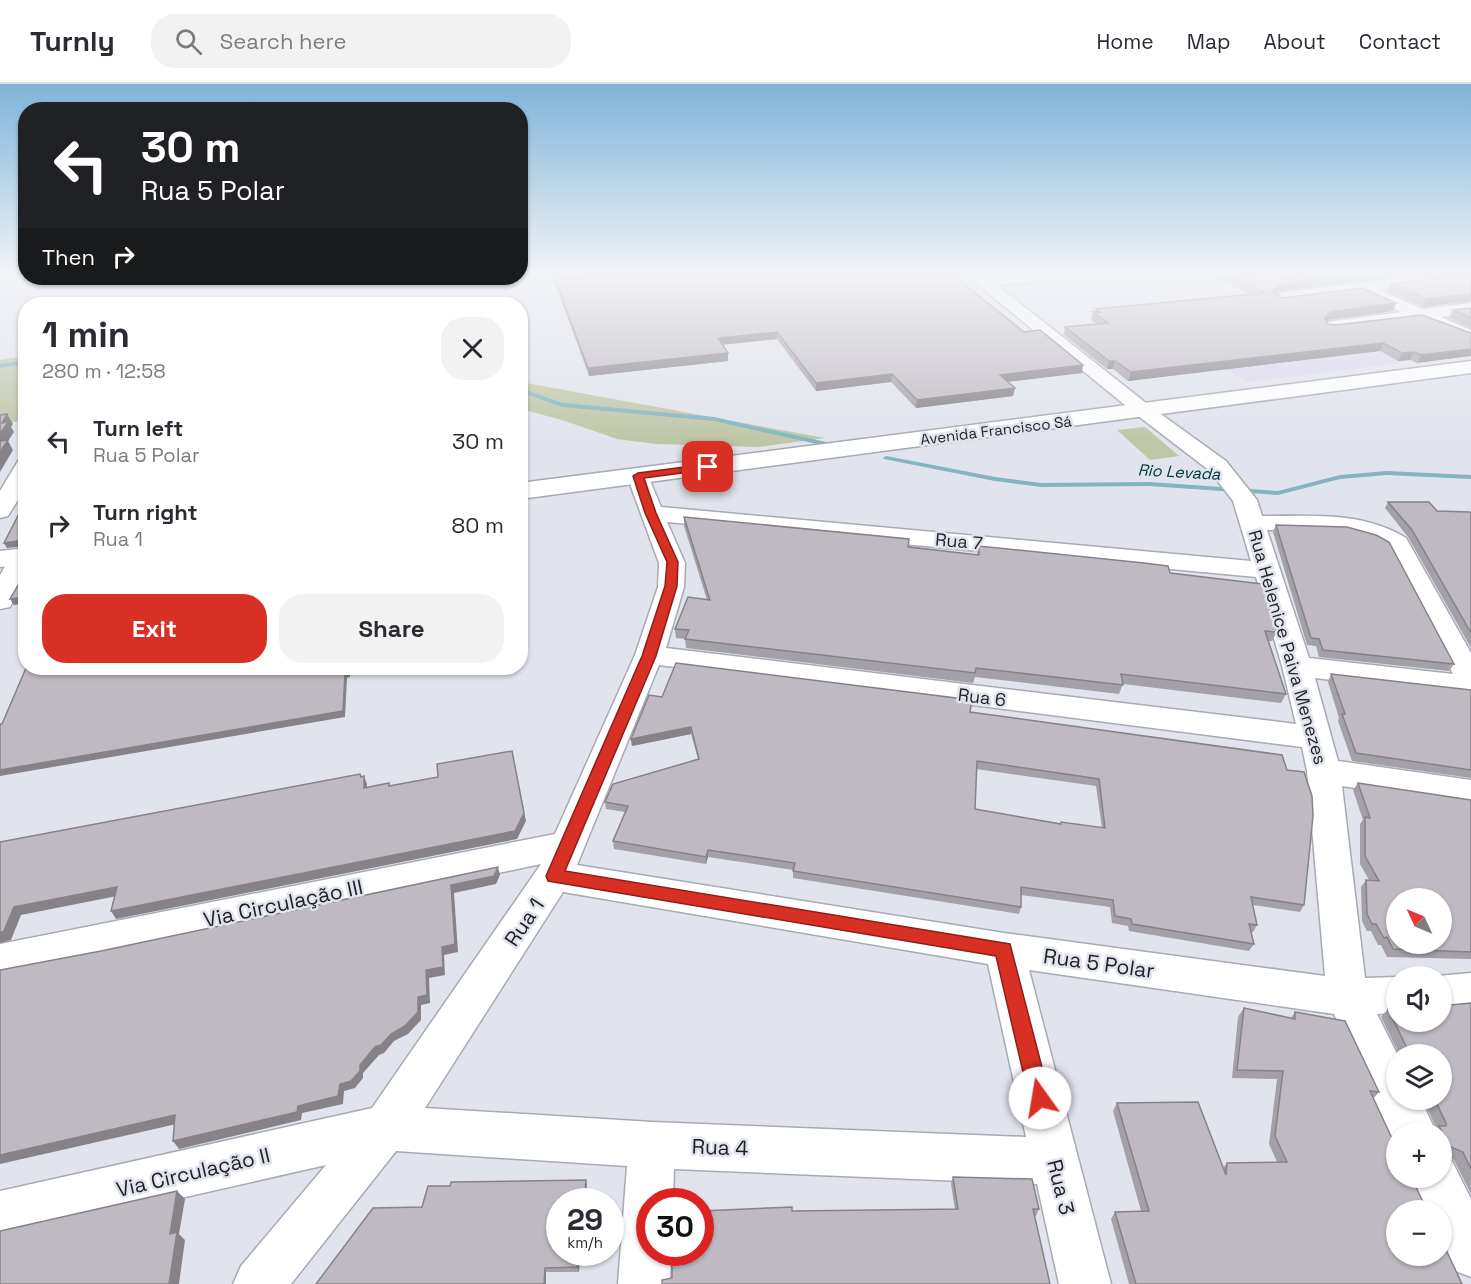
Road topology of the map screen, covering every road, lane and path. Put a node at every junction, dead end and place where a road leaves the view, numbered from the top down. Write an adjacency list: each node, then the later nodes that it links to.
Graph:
1 (1044, 331): 3 (street, Rua Helenice Paiva Menezes)
2 (1471, 367): 3 (main road, Avenida Francisco Sá)
3 (1144, 411): 4 (main road, Avenida Francisco Sá); 8 (street, Rua Helenice Paiva Menezes)
4 (638, 476): 6 (main road, Avenida Francisco Sá); 9 (street, Rua 1)
5 (18, 480): 7 (street)
6 (528, 490)
7 (0, 511)
8 (1249, 511): 11 (street, Rua Helenice Paiva Menezes); 15 (street)
9 (651, 513): 11 (street, Rua 7); 13 (street, Rua 1)
10 (16, 557): 12 (street)
11 (1268, 570): 14 (street, Rua Helenice Paiva Menezes)
12 (0, 601)
13 (649, 656): 17 (street, Rua 6); 20 (street, Rua 1)
14 (1297, 666): 16 (street); 17 (street, Rua Helenice Paiva Menezes)
15 (1471, 680)
16 (1471, 687)
17 (1316, 738): 18 (street, Rua Helenice Paiva Menezes)
18 (1324, 771): 19 (street); 26 (street, Rua Helenice Paiva Menezes)
19 (1471, 793)
20 (560, 861): 21 (street, Rua 5 Polar); 22 (street, Via Circulação III); 28 (street, Rua 1)
21 (1004, 950): 26 (street, Rua 5 Polar); 30 (street, Rua 3)
22 (0, 961)
23 (1471, 991): 24 (street)
24 (1452, 992)
25 (1386, 995): 26 (street, Rua 5 Polar)
26 (1347, 997): 27 (street, Rua Helenice Paiva Menezes)
27 (1386, 1077)
28 (386, 1128): 29 (street, Rua 4); 32 (street, Via Circulação II); 34 (street, Rua 1)
29 (652, 1145): 30 (street, Rua 4); 35 (street)
30 (1055, 1161): 36 (street, Rua 3)
31 (1440, 1188): 33 (street)
32 (0, 1215)
33 (1471, 1252)
34 (259, 1284)
35 (644, 1284)
36 (1085, 1284)

